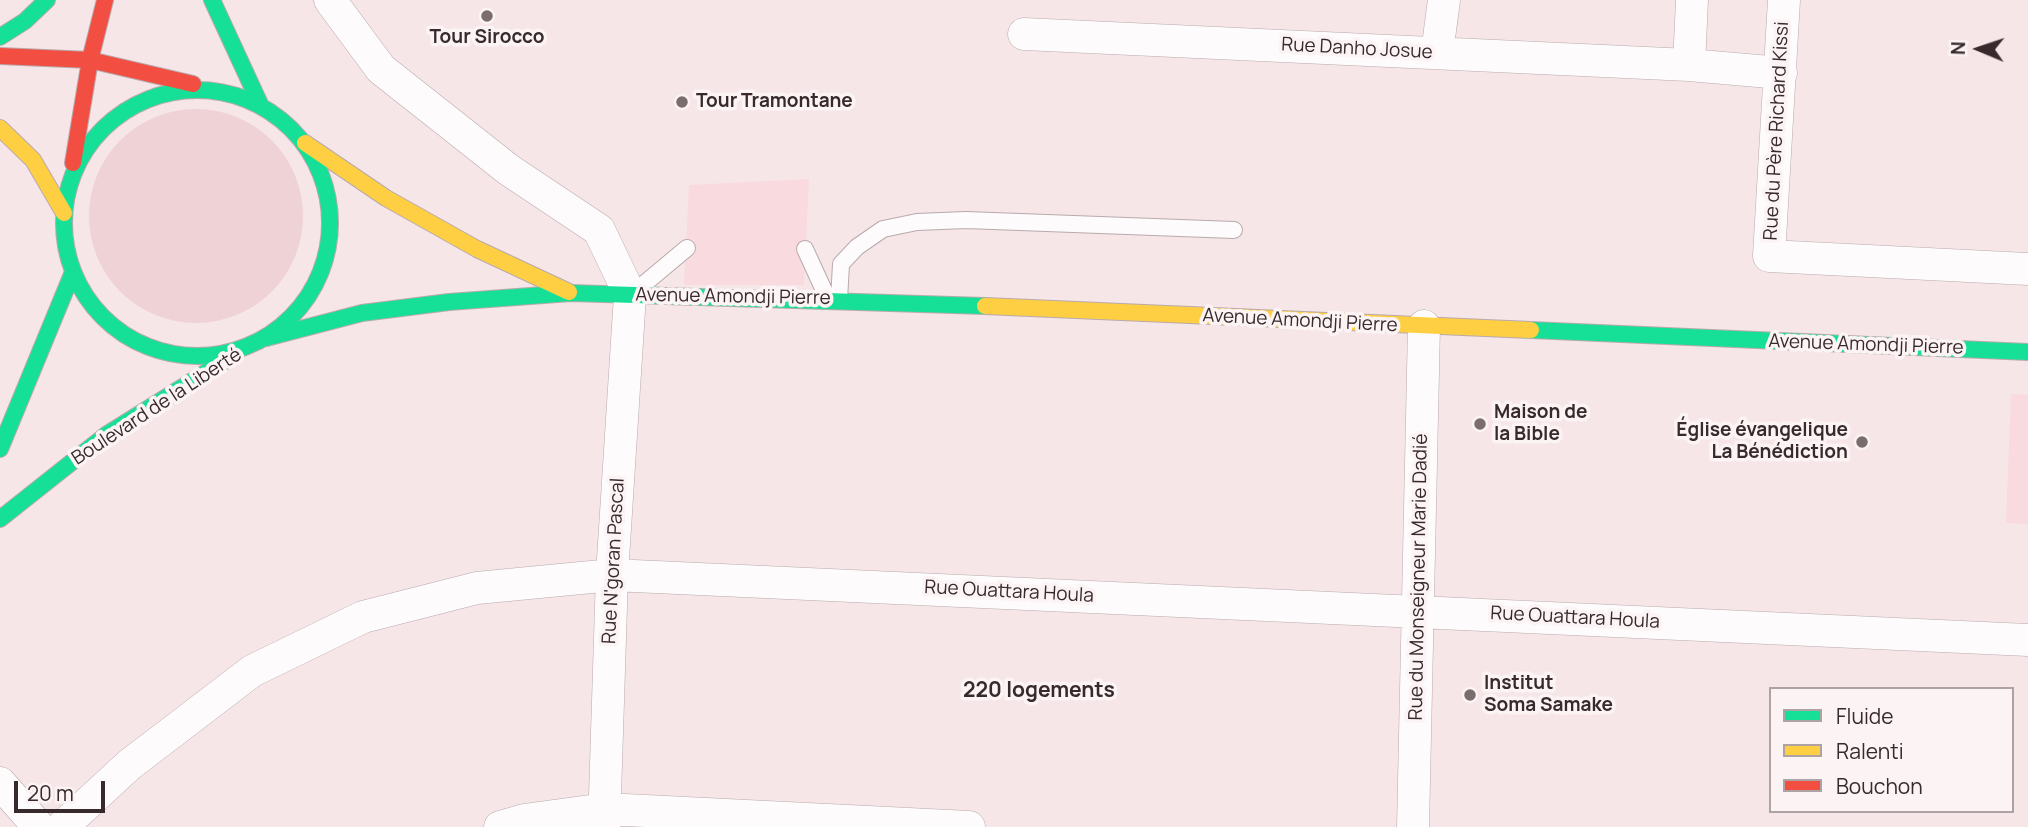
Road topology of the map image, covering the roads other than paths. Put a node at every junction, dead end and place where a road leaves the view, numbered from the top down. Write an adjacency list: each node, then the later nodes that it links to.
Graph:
1 (47, 0): 9 (street)
2 (105, 0): 12 (street)
3 (212, 0): 16 (street)
4 (330, 0): 27 (street)
5 (1444, 0): 10 (street)
6 (1692, 0): 13 (street)
7 (1784, 0): 14 (street, Rue du Père Richard Kissi)
8 (1024, 34): 10 (street, Rue Danho Josue)
9 (0, 37)
10 (1437, 53): 13 (street, Rue Danho Josue)
11 (0, 56): 12 (street)
12 (90, 61): 15 (street); 19 (street)
13 (1689, 65): 14 (street, Rue Danho Josue)
14 (1781, 73): 24 (street, Rue du Père Richard Kissi)
15 (219, 90): 16 (street); 19 (street)
16 (260, 104): 18 (street, Avenue Amondji Pierre)
17 (0, 128): 20 (street)
18 (304, 142): 26 (street, Avenue Amondji Pierre); 30 (street)
19 (71, 179): 20 (street)
20 (64, 213): 25 (street)
21 (1234, 230): 28 (lane)
22 (687, 248): 27 (lane)
23 (805, 249): 28 (lane)
24 (2028, 269)
25 (73, 272): 31 (street); 33 (street)
26 (571, 293): 27 (street, Avenue Amondji Pierre); 30 (street, Avenue Amondji Pierre)
27 (630, 295): 28 (street, Avenue Amondji Pierre); 35 (street, Rue N'goran Pascal)
28 (833, 300): 29 (street, Avenue Amondji Pierre)
29 (1424, 326): 32 (street, Avenue Amondji Pierre); 36 (street, Rue du Monseigneur Marie Dadié)
30 (266, 338): 31 (street)
31 (248, 347): 34 (street, Boulevard de la Liberté)
32 (2028, 352)
33 (0, 449)
34 (0, 519)
35 (612, 575): 36 (street, Rue Ouattara Houla); 39 (street, Rue N'goran Pascal); 41 (street, Rue Ouattara Houla)
36 (1418, 611): 37 (street, Rue Ouattara Houla); 44 (street, Rue du Monseigneur Marie Dadié)
37 (2028, 640)
38 (0, 783): 40 (street)
39 (605, 818): 42 (street); 43 (street)
40 (40, 827)
41 (62, 827)
42 (500, 827)
43 (969, 827)
44 (1413, 827)

